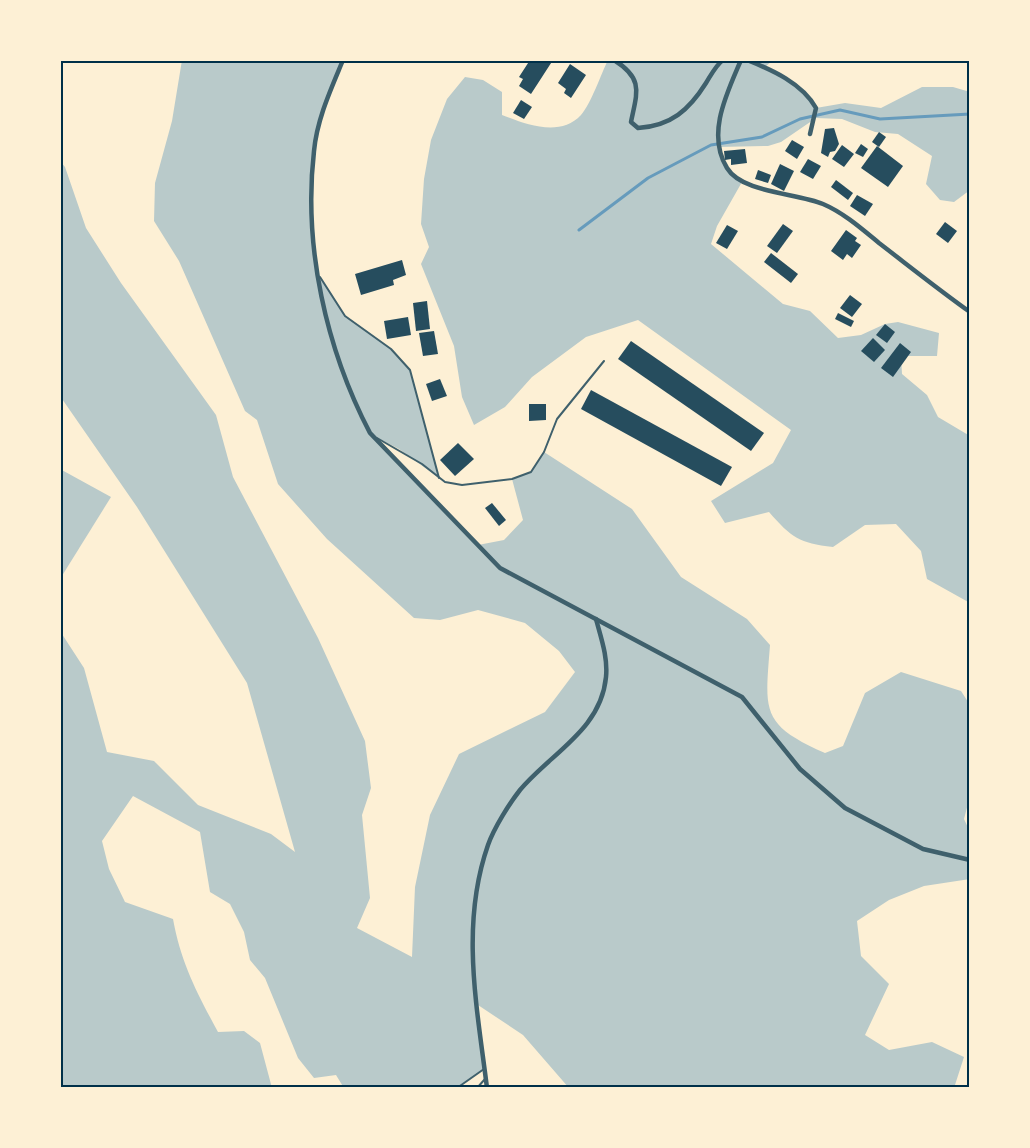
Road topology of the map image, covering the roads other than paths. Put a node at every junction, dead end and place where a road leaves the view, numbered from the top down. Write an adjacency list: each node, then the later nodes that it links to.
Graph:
1 (343, 60): 7 (street)
2 (614, 60): 3 (street)
3 (723, 60)
4 (741, 60): 8 (street)
5 (747, 60): 6 (street)
6 (810, 134)
7 (317, 272): 10 (street); 11 (lane)
8 (970, 312)
9 (604, 361): 11 (lane)
10 (370, 433): 11 (lane); 12 (street)
11 (439, 478)
12 (596, 619): 13 (street); 14 (street)
13 (970, 860)
14 (484, 1068): 15 (street); 16 (lane)
15 (485, 1079): 17 (lane); 18 (street)
16 (457, 1088)
17 (477, 1088)
18 (487, 1088)

